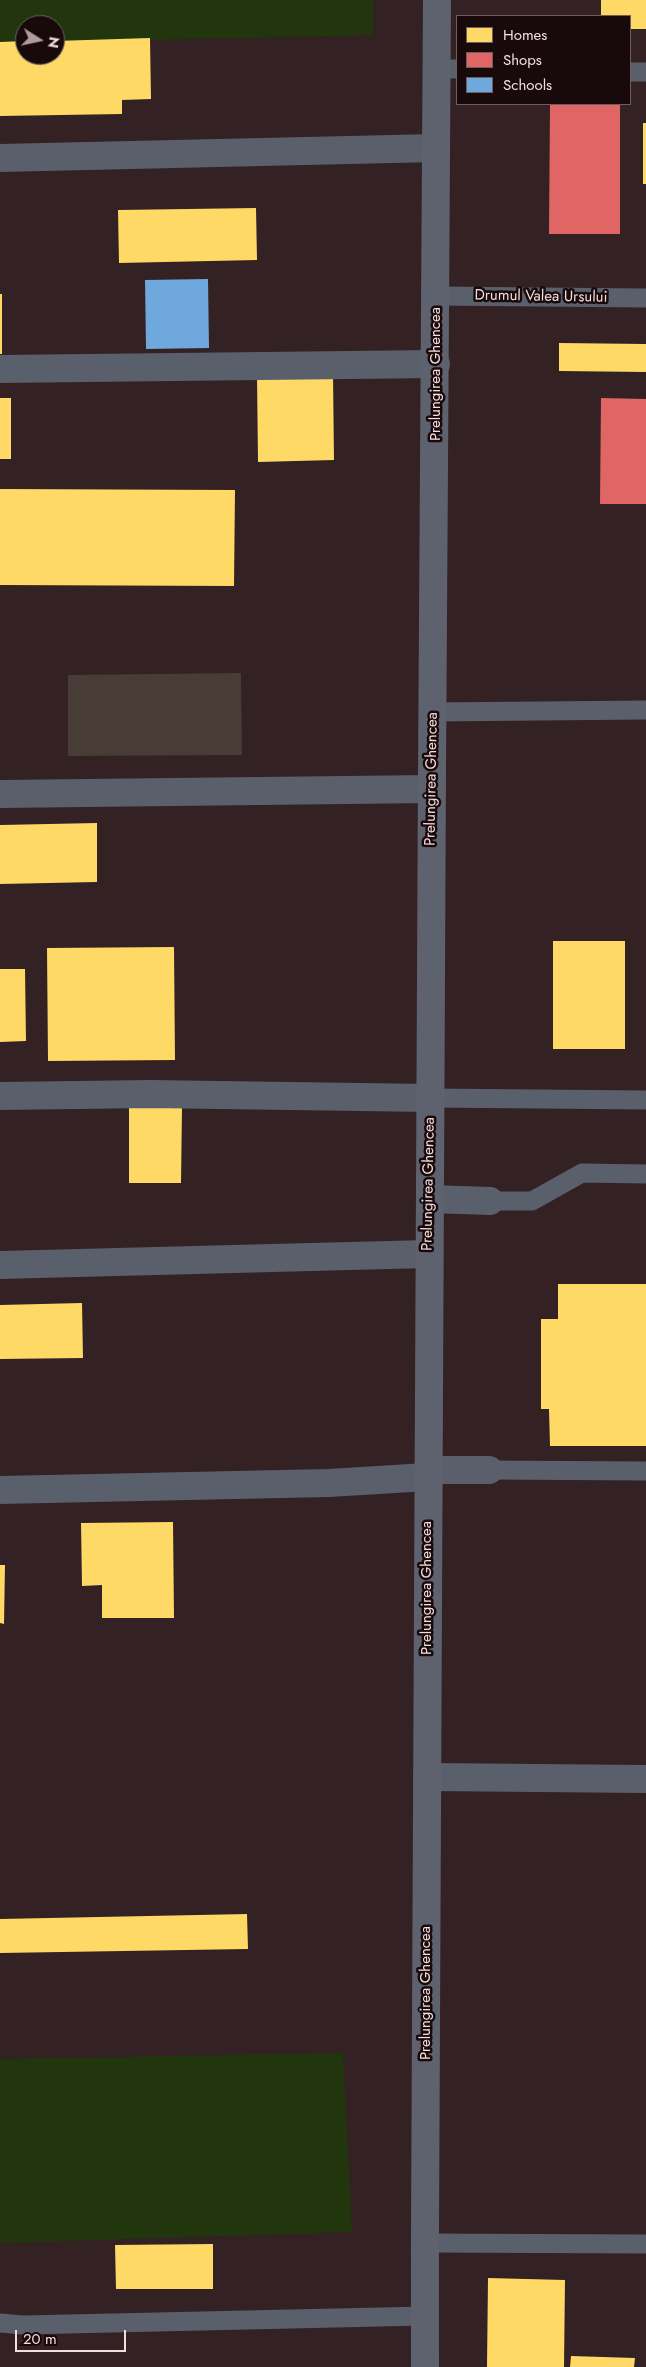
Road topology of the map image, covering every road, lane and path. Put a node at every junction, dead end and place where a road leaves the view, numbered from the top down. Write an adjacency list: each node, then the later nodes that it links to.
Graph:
1 (437, 0): 2 (main road, Prelungirea Ghencea)
2 (447, 69): 5 (main road, Prelungirea Ghencea)
3 (631, 72): 4 (lane)
4 (646, 72)
5 (436, 148): 6 (street); 7 (main road, Prelungirea Ghencea)
6 (0, 158)
7 (436, 296): 8 (lane, Drumul Valea Ursului); 9 (main road, Prelungirea Ghencea)
8 (646, 298)
9 (436, 364): 10 (street); 12 (main road, Prelungirea Ghencea)
10 (0, 369)
11 (646, 710): 12 (lane)
12 (433, 712): 13 (main road, Prelungirea Ghencea)
13 (432, 789): 14 (street); 16 (main road, Prelungirea Ghencea)
14 (0, 794)
15 (0, 1096): 16 (street)
16 (430, 1098): 17 (lane); 19 (main road, Prelungirea Ghencea)
17 (646, 1100)
18 (646, 1174): 20 (lane)
19 (431, 1199): 20 (street); 21 (main road, Prelungirea Ghencea)
20 (490, 1201)
21 (428, 1254): 22 (street); 25 (main road, Prelungirea Ghencea)
22 (0, 1265)
23 (489, 1470): 24 (lane); 25 (street)
24 (646, 1471)
25 (427, 1473): 26 (street); 27 (main road, Prelungirea Ghencea)
26 (0, 1490)
27 (427, 1777): 28 (street); 29 (main road, Prelungirea Ghencea)
28 (646, 1779)
29 (425, 2243): 30 (lane); 31 (main road, Prelungirea Ghencea)
30 (646, 2244)
31 (425, 2316): 32 (lane); 33 (main road, Prelungirea Ghencea)
32 (0, 2324)
33 (425, 2367)

